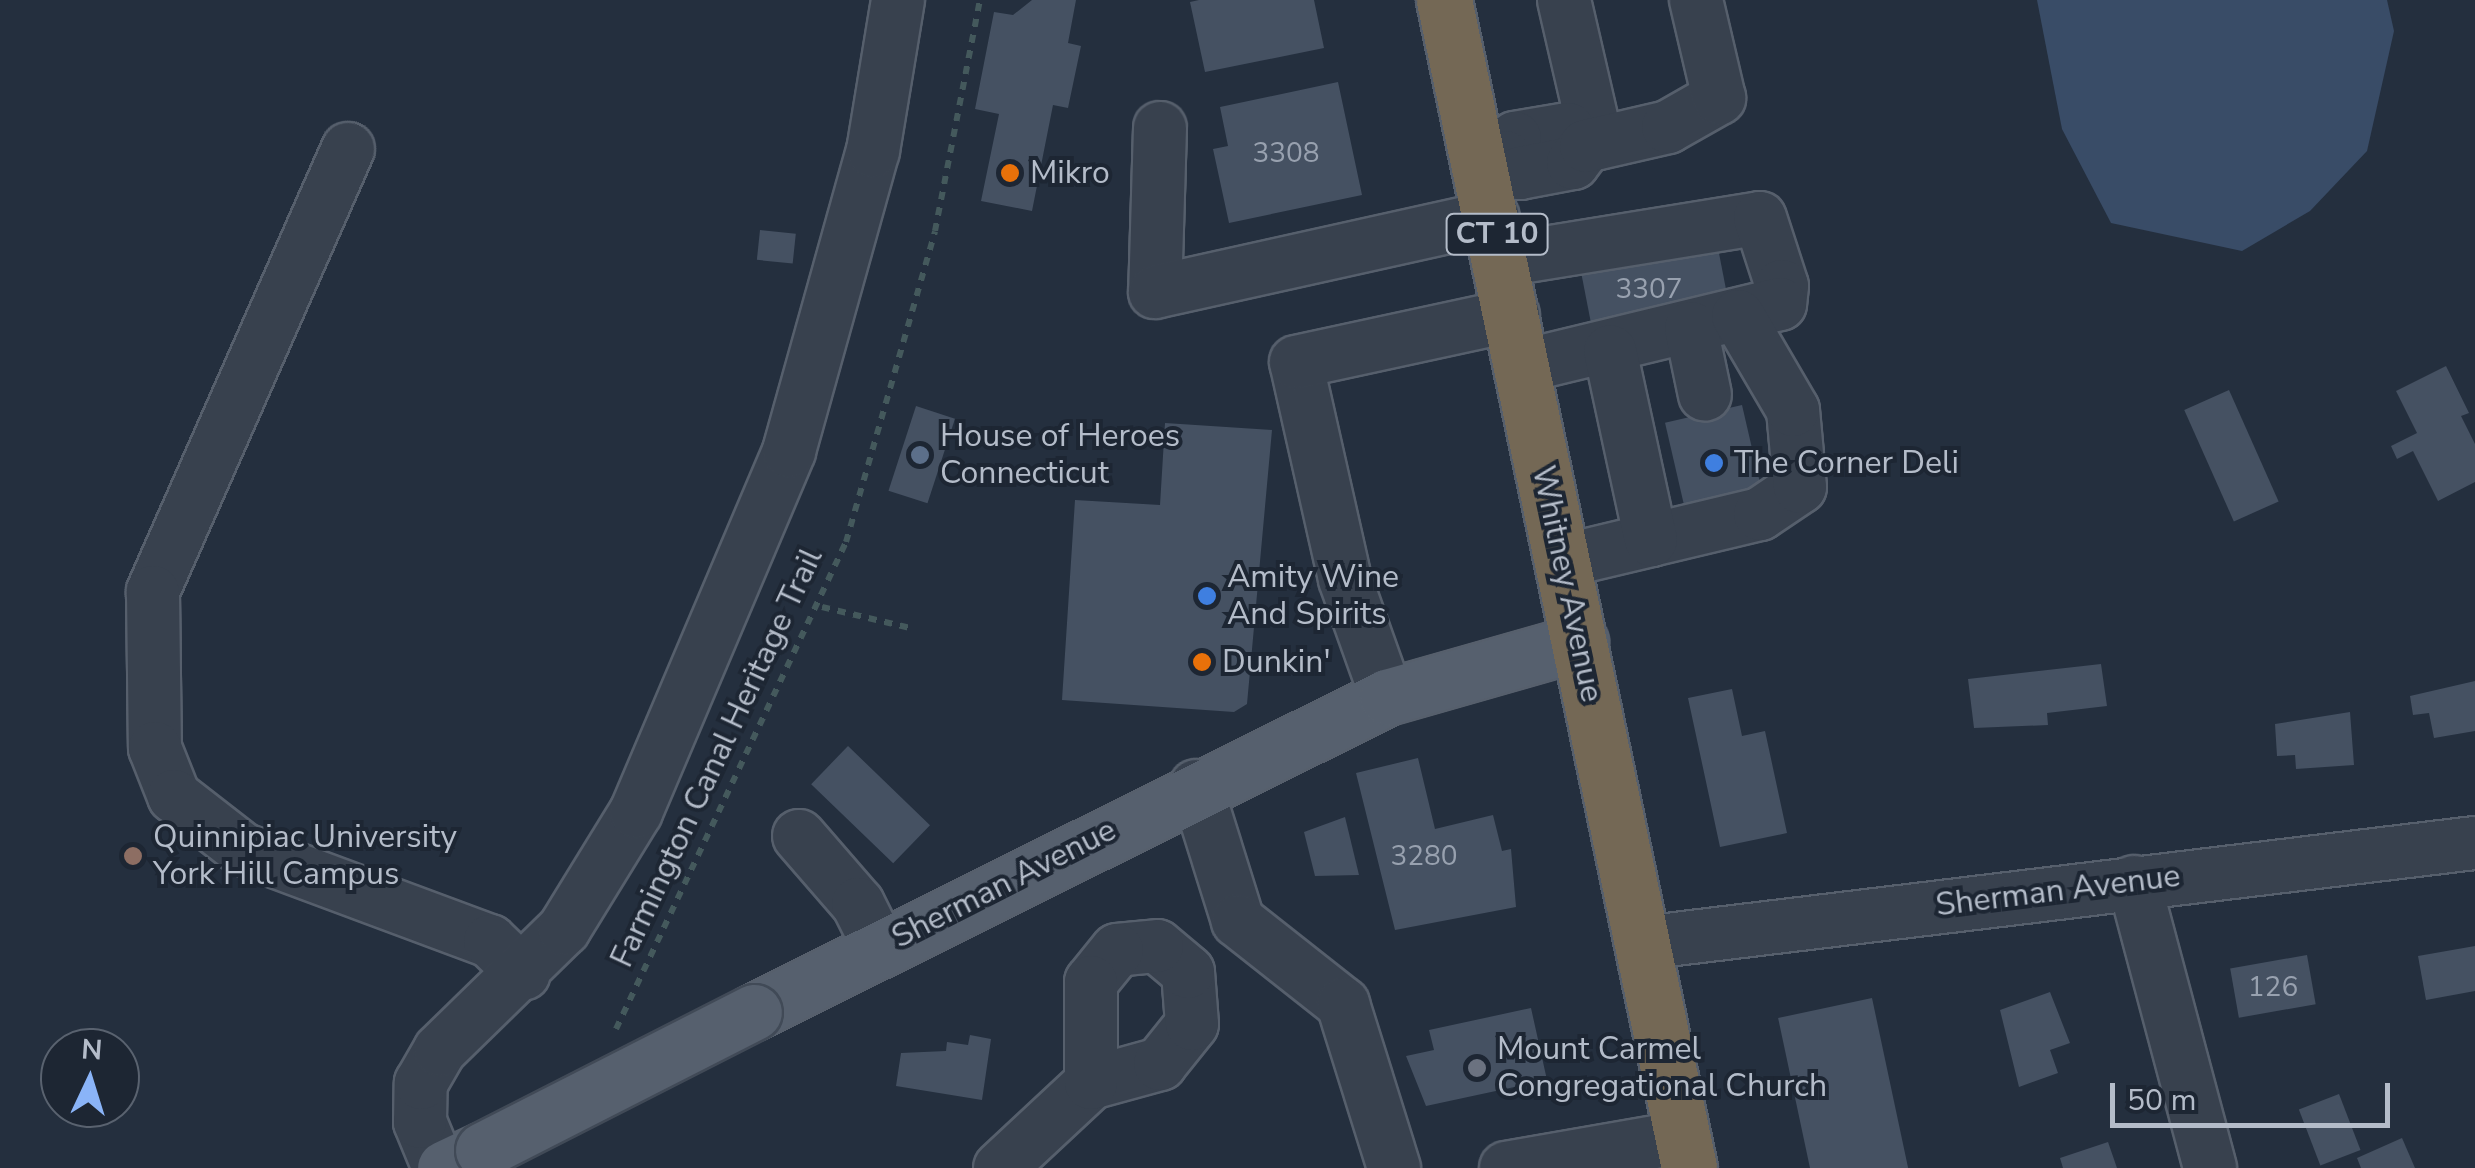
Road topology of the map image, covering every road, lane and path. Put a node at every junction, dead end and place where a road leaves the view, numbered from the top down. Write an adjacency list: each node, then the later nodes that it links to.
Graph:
1 (898, 0): 27 (street)
2 (980, 0): 17 (path, Farmington Canal Heritage Trail)
3 (1444, 0): 9 (highway, Whitney Avenue / CT 10)
4 (1564, 0): 7 (street)
5 (1696, 0): 7 (street)
6 (1160, 128): 10 (street)
7 (1591, 144): 9 (street)
8 (348, 149): 27 (street)
9 (1493, 160): 10 (highway, Whitney Avenue / CT 10)
10 (1498, 239): 11 (street); 12 (highway, Whitney Avenue / CT 10)
11 (1715, 322): 13 (street); 14 (street); 15 (street)
12 (1518, 340): 13 (street); 16 (highway, Whitney Avenue / CT 10); 20 (street)
13 (1610, 351): 15 (street)
14 (1706, 395)
15 (1651, 540): 16 (street)
16 (1563, 561): 19 (highway, Whitney Avenue / CT 10)
17 (822, 607): 18 (path); 28 (path, Farmington Canal Heritage Trail)
18 (914, 629)
19 (1580, 642): 20 (main road, Sherman Avenue); 25 (highway, Whitney Avenue / CT 10)
20 (1386, 697): 21 (main road, Sherman Avenue)
21 (1196, 786): 26 (main road, Sherman Avenue); 33 (street)
22 (799, 836): 26 (street)
23 (2475, 843): 24 (street, Sherman Avenue)
24 (2134, 882): 25 (street, Sherman Avenue); 35 (street)
25 (1642, 943): 30 (highway, Whitney Avenue / CT 10)
26 (880, 948): 31 (main road, Sherman Avenue, bridge)
27 (524, 974): 31 (street)
28 (609, 1043)
29 (1091, 1083): 32 (street)
30 (1686, 1152): 34 (street)
31 (456, 1162)
32 (1000, 1168)
33 (1394, 1168)
34 (1506, 1168)
35 (2210, 1168)

